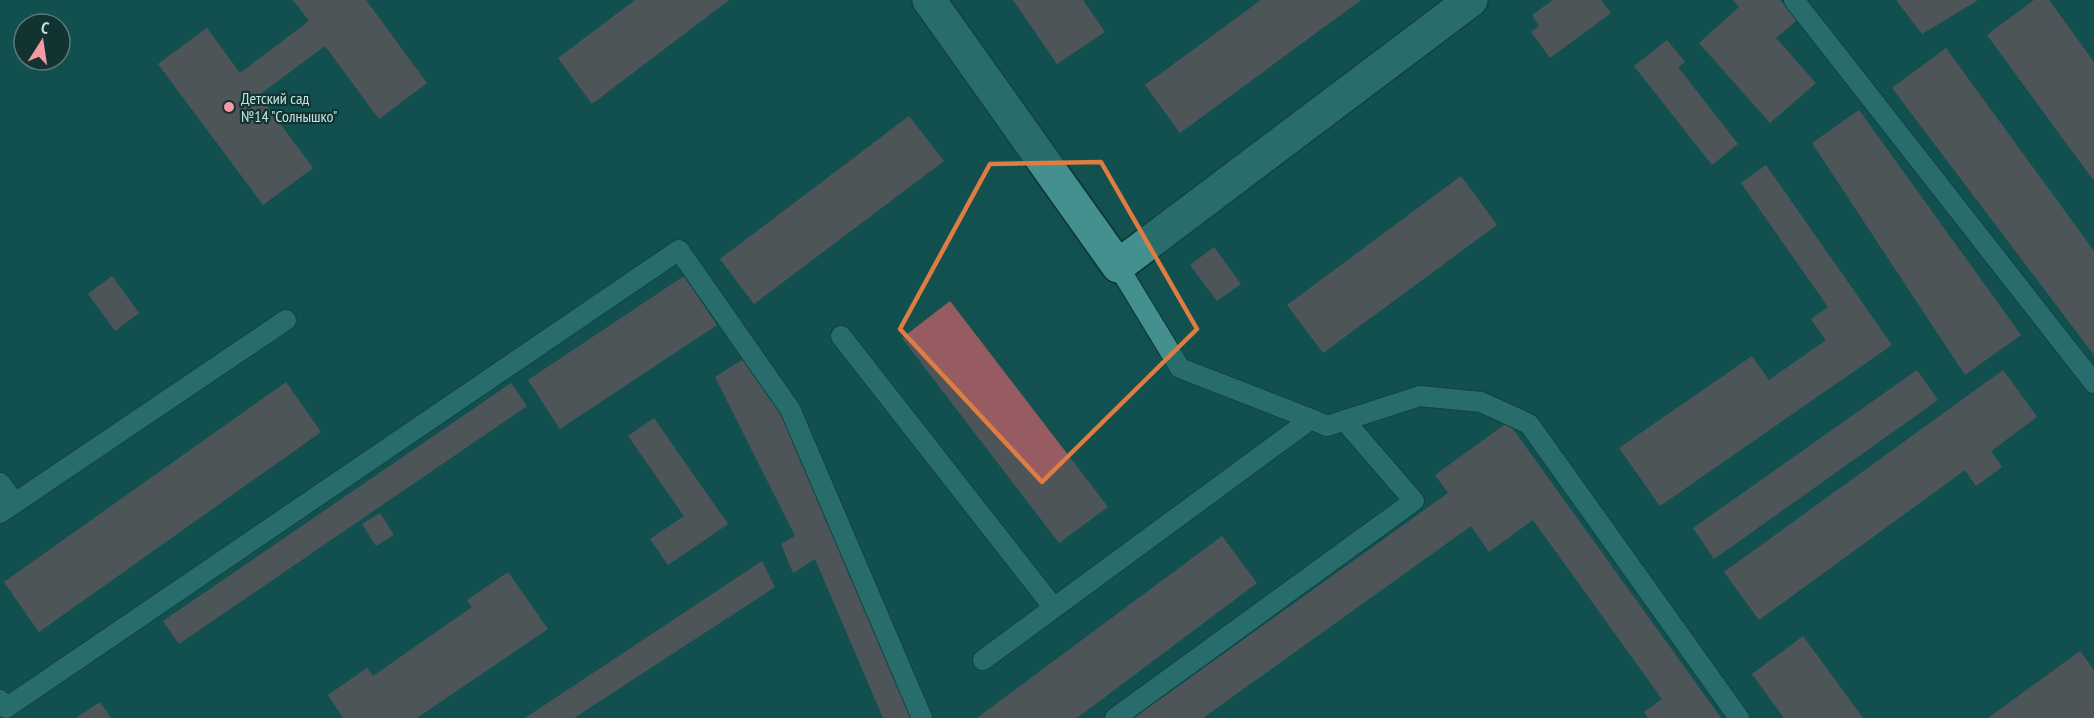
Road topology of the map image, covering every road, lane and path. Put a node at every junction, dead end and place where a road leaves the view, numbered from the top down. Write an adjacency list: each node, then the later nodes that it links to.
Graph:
1 (928, 0): 4 (street)
2 (1470, 0): 4 (street)
3 (1794, 0): 7 (lane)
4 (1118, 266): 8 (lane)
5 (285, 320): 11 (lane)
6 (841, 336): 12 (lane)
7 (2094, 383)
8 (1311, 419): 9 (lane); 12 (lane)
9 (1344, 420): 16 (lane); 17 (lane)
10 (0, 483): 11 (lane)
11 (7, 508)
12 (1054, 608): 13 (lane)
13 (983, 660)
14 (0, 700): 15 (lane)
15 (922, 718)
16 (1115, 718)
17 (1739, 718)

